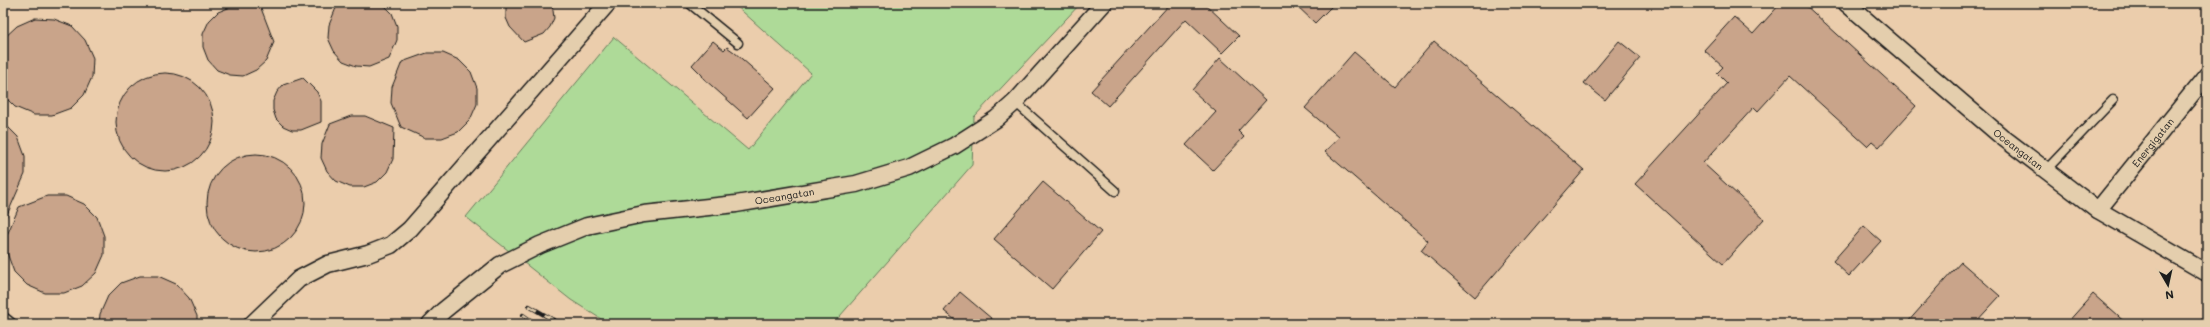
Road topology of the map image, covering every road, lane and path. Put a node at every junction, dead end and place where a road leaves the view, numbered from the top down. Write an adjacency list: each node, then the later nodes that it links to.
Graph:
1 (608, 3): 15 (street)
2 (689, 3): 5 (lane)
3 (1104, 3): 8 (street, Oceangatan)
4 (1846, 3): 9 (street, Oceangatan)
5 (738, 42)
6 (2207, 75): 11 (street, Energigatan)
7 (2112, 100): 9 (lane)
8 (1015, 102): 10 (lane); 16 (street, Oceangatan)
9 (2046, 170): 11 (street, Oceangatan)
10 (1115, 190)
11 (2098, 210): 12 (street, Oceangatan)
12 (2207, 273)
13 (3, 316): 14 (lane)
14 (13, 324)
15 (252, 324)
16 (430, 324)

